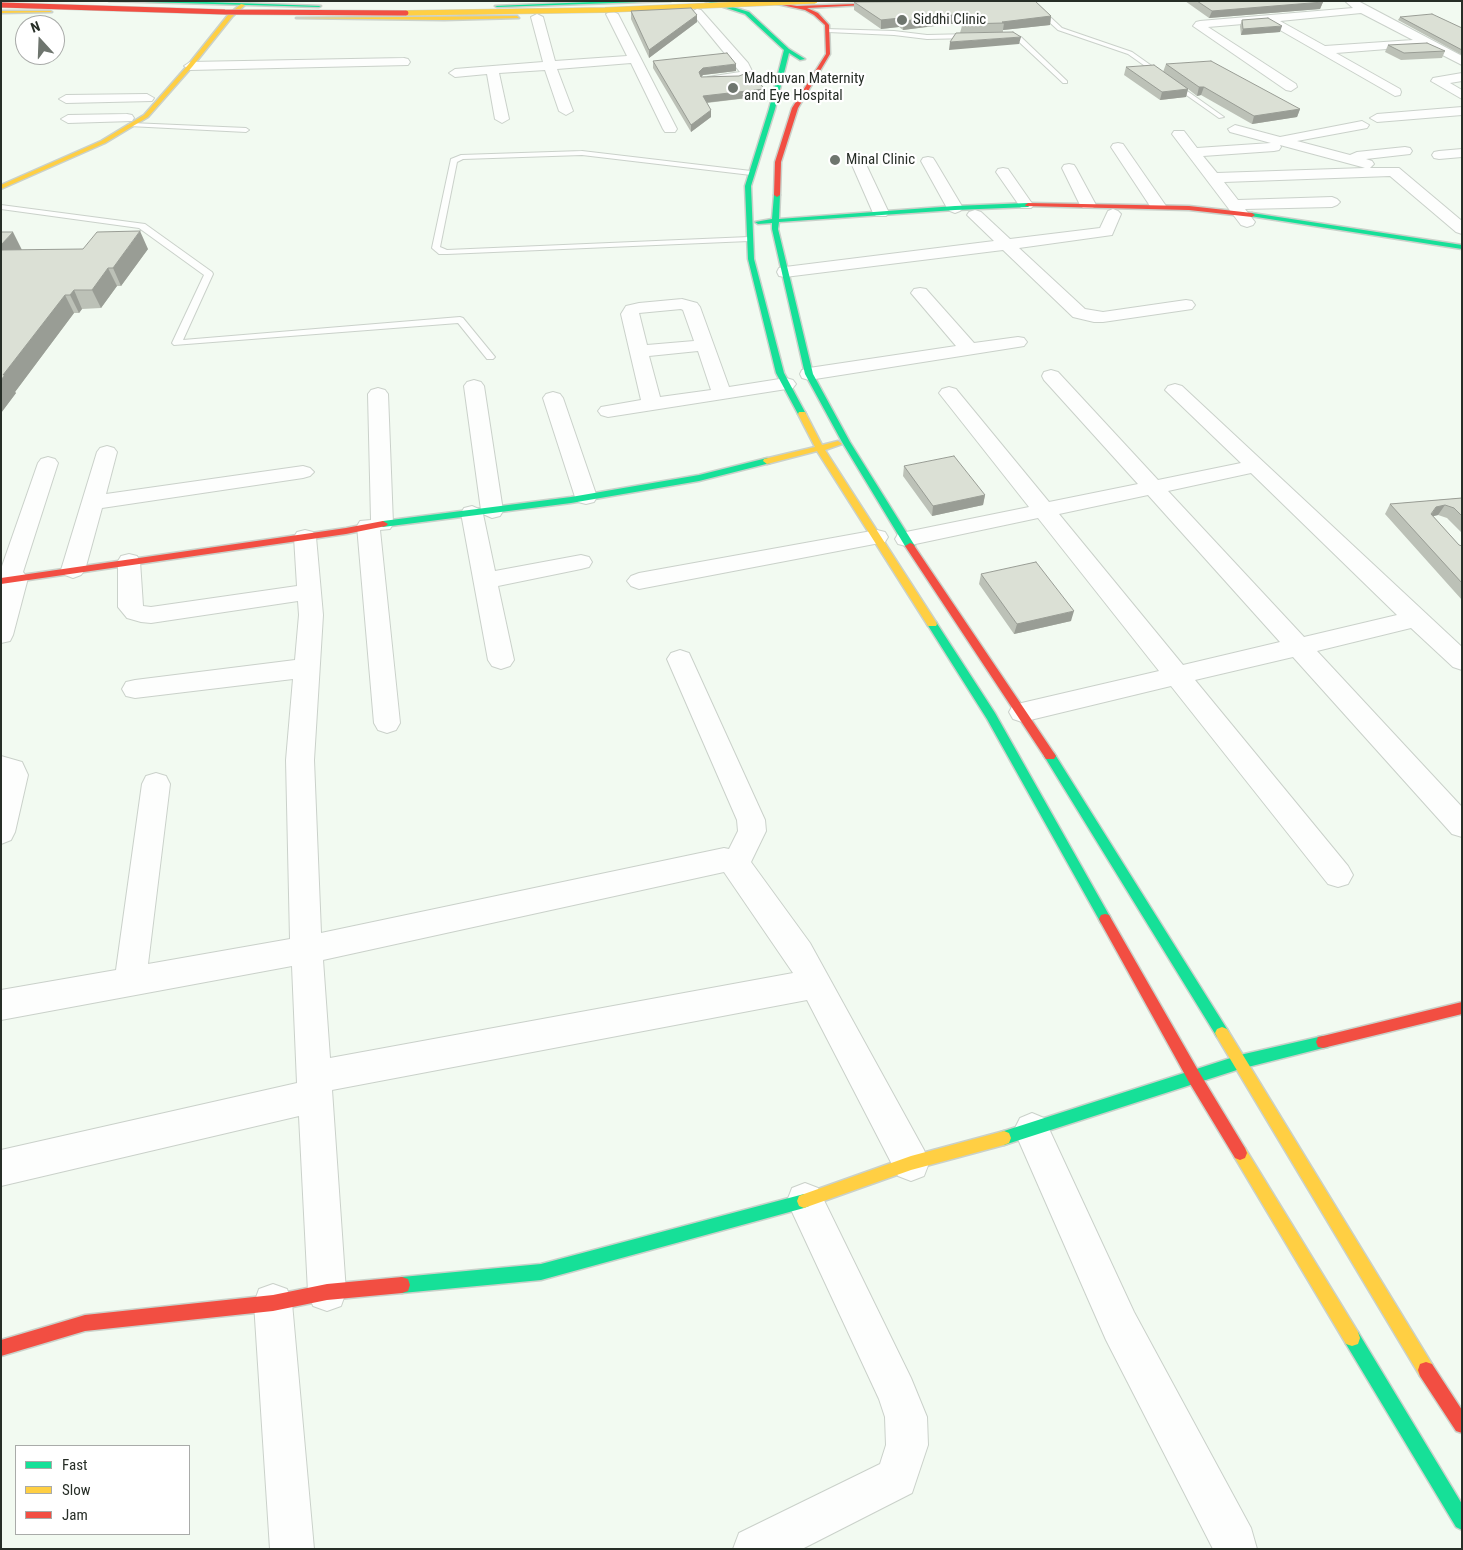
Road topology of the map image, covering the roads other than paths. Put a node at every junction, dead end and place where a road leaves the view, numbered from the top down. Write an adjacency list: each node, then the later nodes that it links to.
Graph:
1 (111, 1): 8 (street)
2 (669, 1): 9 (street)
3 (707, 1): 16 (street)
4 (765, 1): 13 (street)
5 (816, 1): 12 (street, bridge)
6 (941, 1): 13 (street)
7 (1030, 1): 49 (lane)
8 (145, 2): 14 (street)
9 (618, 2): 15 (street)
10 (488, 4): 14 (street); 15 (street)
11 (1355, 5): 20 (street); 24 (street)
12 (1, 6)
13 (798, 7): 16 (street); 21 (street)
14 (223, 8): 15 (street); 17 (street); 26 (street); 43 (street)
15 (538, 8): 19 (street); 33 (street)
16 (736, 10): 18 (street); 27 (street)
17 (1, 12)
18 (697, 12): 19 (street); 38 (street)
19 (612, 14): 29 (street)
20 (1267, 18): 28 (street); 40 (street)
21 (828, 30): 22 (lane); 36 (street)
22 (977, 36)
23 (997, 36): 39 (lane)
24 (1426, 43): 28 (street); 30 (street)
25 (225, 47): 26 (street)
26 (205, 48): 32 (street)
27 (787, 50): 36 (street); 45 (street)
28 (1324, 50): 41 (street)
29 (634, 59): 33 (street); 55 (street)
30 (1462, 60)
31 (404, 62): 32 (street)
32 (190, 66): 53 (street)
33 (550, 66): 34 (street); 47 (street)
34 (492, 70): 35 (street); 52 (street)
35 (455, 74)
36 (816, 74): 46 (street)
37 (1462, 77): 42 (street)
38 (707, 80)
39 (1065, 82)
40 (1291, 87)
41 (1396, 92)
42 (1462, 95)
43 (147, 98): 44 (street); 53 (street)
44 (66, 99)
45 (772, 109): 46 (street); 72 (street)
46 (794, 110): 86 (street)
47 (566, 111)
48 (1462, 111): 50 (street)
49 (1221, 117)
50 (1377, 118)
51 (68, 119): 53 (street)
52 (502, 119)
53 (129, 122): 57 (lane); 74 (street); 75 (street)
54 (1362, 125): 59 (street)
55 (670, 129)
56 (1235, 129): 59 (street)
57 (246, 130)
58 (1179, 134): 63 (street)
59 (1277, 140): 60 (street)
60 (1297, 145): 63 (street); 66 (street)
61 (1118, 147): 79 (street)
62 (1405, 151): 66 (street)
63 (1193, 152): 73 (street)
64 (1462, 153): 65 (street)
65 (1439, 155)
66 (1342, 157): 70 (street)
67 (856, 158): 82 (street)
68 (928, 161): 81 (street)
69 (1069, 168): 78 (street)
70 (1394, 171): 73 (street); 87 (street)
71 (1003, 172): 77 (street)
72 (751, 173): 88 (street); 88 (lane)
73 (1213, 178): 83 (street)
74 (1, 180)
75 (1, 187)
76 (1332, 202): 83 (street)
77 (1026, 205): 78 (street); 81 (street)
78 (1088, 205): 79 (street)
79 (1158, 206): 83 (street)
80 (1, 207): 99 (lane)
81 (955, 208): 82 (street)
82 (881, 213): 86 (street)
83 (1240, 213): 84 (street); 90 (street); 91 (street)
84 (1112, 214): 85 (street); 89 (street)
85 (975, 215): 86 (street); 89 (street)
86 (775, 225): 88 (street); 92 (street)
87 (1462, 228)
88 (749, 230): 102 (street)
89 (1006, 246): 92 (street); 94 (street)
90 (1462, 246)
91 (1462, 254)
92 (785, 272): 100 (street)
93 (920, 293): 97 (street)
94 (1186, 305)
95 (1018, 342): 97 (street)
96 (704, 345): 98 (street); 98 (street); 107 (street)
97 (969, 349): 100 (street)
98 (639, 351): 109 (street)
99 (490, 357)
100 (809, 374): 111 (street)
101 (1051, 376): 117 (street)
102 (786, 384): 107 (street); 112 (street)
103 (474, 386): 121 (street)
104 (1175, 390): 115 (street)
105 (949, 393): 120 (street)
106 (378, 394): 122 (street)
107 (722, 394): 109 (street)
108 (553, 398): 118 (street)
109 (652, 404): 110 (street)
110 (608, 411)
111 (846, 442): 112 (street); 125 (street)
112 (820, 449): 118 (street); 124 (street)
113 (107, 452): 119 (street)
114 (48, 463): 129 (street)
115 (1256, 466): 117 (street); 133 (street)
116 (303, 472): 119 (street)
117 (1153, 488): 120 (street); 135 (street)
118 (586, 498): 121 (street)
119 (91, 503): 128 (street)
120 (1044, 510): 125 (street); 140 (street)
121 (482, 512): 122 (street); 130 (street)
122 (375, 525): 123 (street); 143 (street)
123 (305, 537): 126 (street); 132 (street)
124 (877, 537): 131 (street); 156 (street)
125 (906, 539): 142 (street)
126 (129, 562): 128 (street); 132 (street)
127 (581, 562): 130 (street)
128 (73, 570): 129 (street)
129 (9, 580): 134 (street)
130 (485, 581): 136 (street)
131 (639, 581)
132 (309, 592): 139 (street)
133 (1416, 619): 135 (street); 138 (street)
134 (1, 635)
135 (1298, 646): 140 (street); 146 (street)
136 (501, 660)
137 (680, 660): 148 (street)
138 (1462, 661)
139 (307, 668): 141 (street); 150 (street)
140 (1177, 675): 142 (street); 149 (street)
141 (135, 688)
142 (1022, 712): 155 (street)
143 (388, 723)
144 (1, 767): 147 (street)
145 (156, 784): 151 (street)
146 (1462, 826)
147 (1, 832)
148 (736, 864): 150 (street); 152 (street)
149 (1338, 875)
150 (306, 950): 151 (street); 157 (street)
151 (130, 981): 153 (street)
152 (816, 984): 157 (street); 159 (street)
153 (1, 1005)
154 (1462, 1008): 155 (street)
155 (1240, 1062): 156 (street); 165 (street)
156 (1194, 1077): 158 (street); 166 (street)
157 (315, 1086): 160 (street); 162 (street)
158 (1032, 1130): 159 (street); 169 (street)
159 (911, 1163): 161 (street)
160 (1, 1168)
161 (805, 1201): 162 (street); 168 (street)
162 (327, 1292): 163 (street)
163 (273, 1303): 164 (street); 167 (street)
164 (1, 1348)
165 (1462, 1425)
166 (1462, 1522)
167 (292, 1549)
168 (755, 1549)
169 (1236, 1549)

